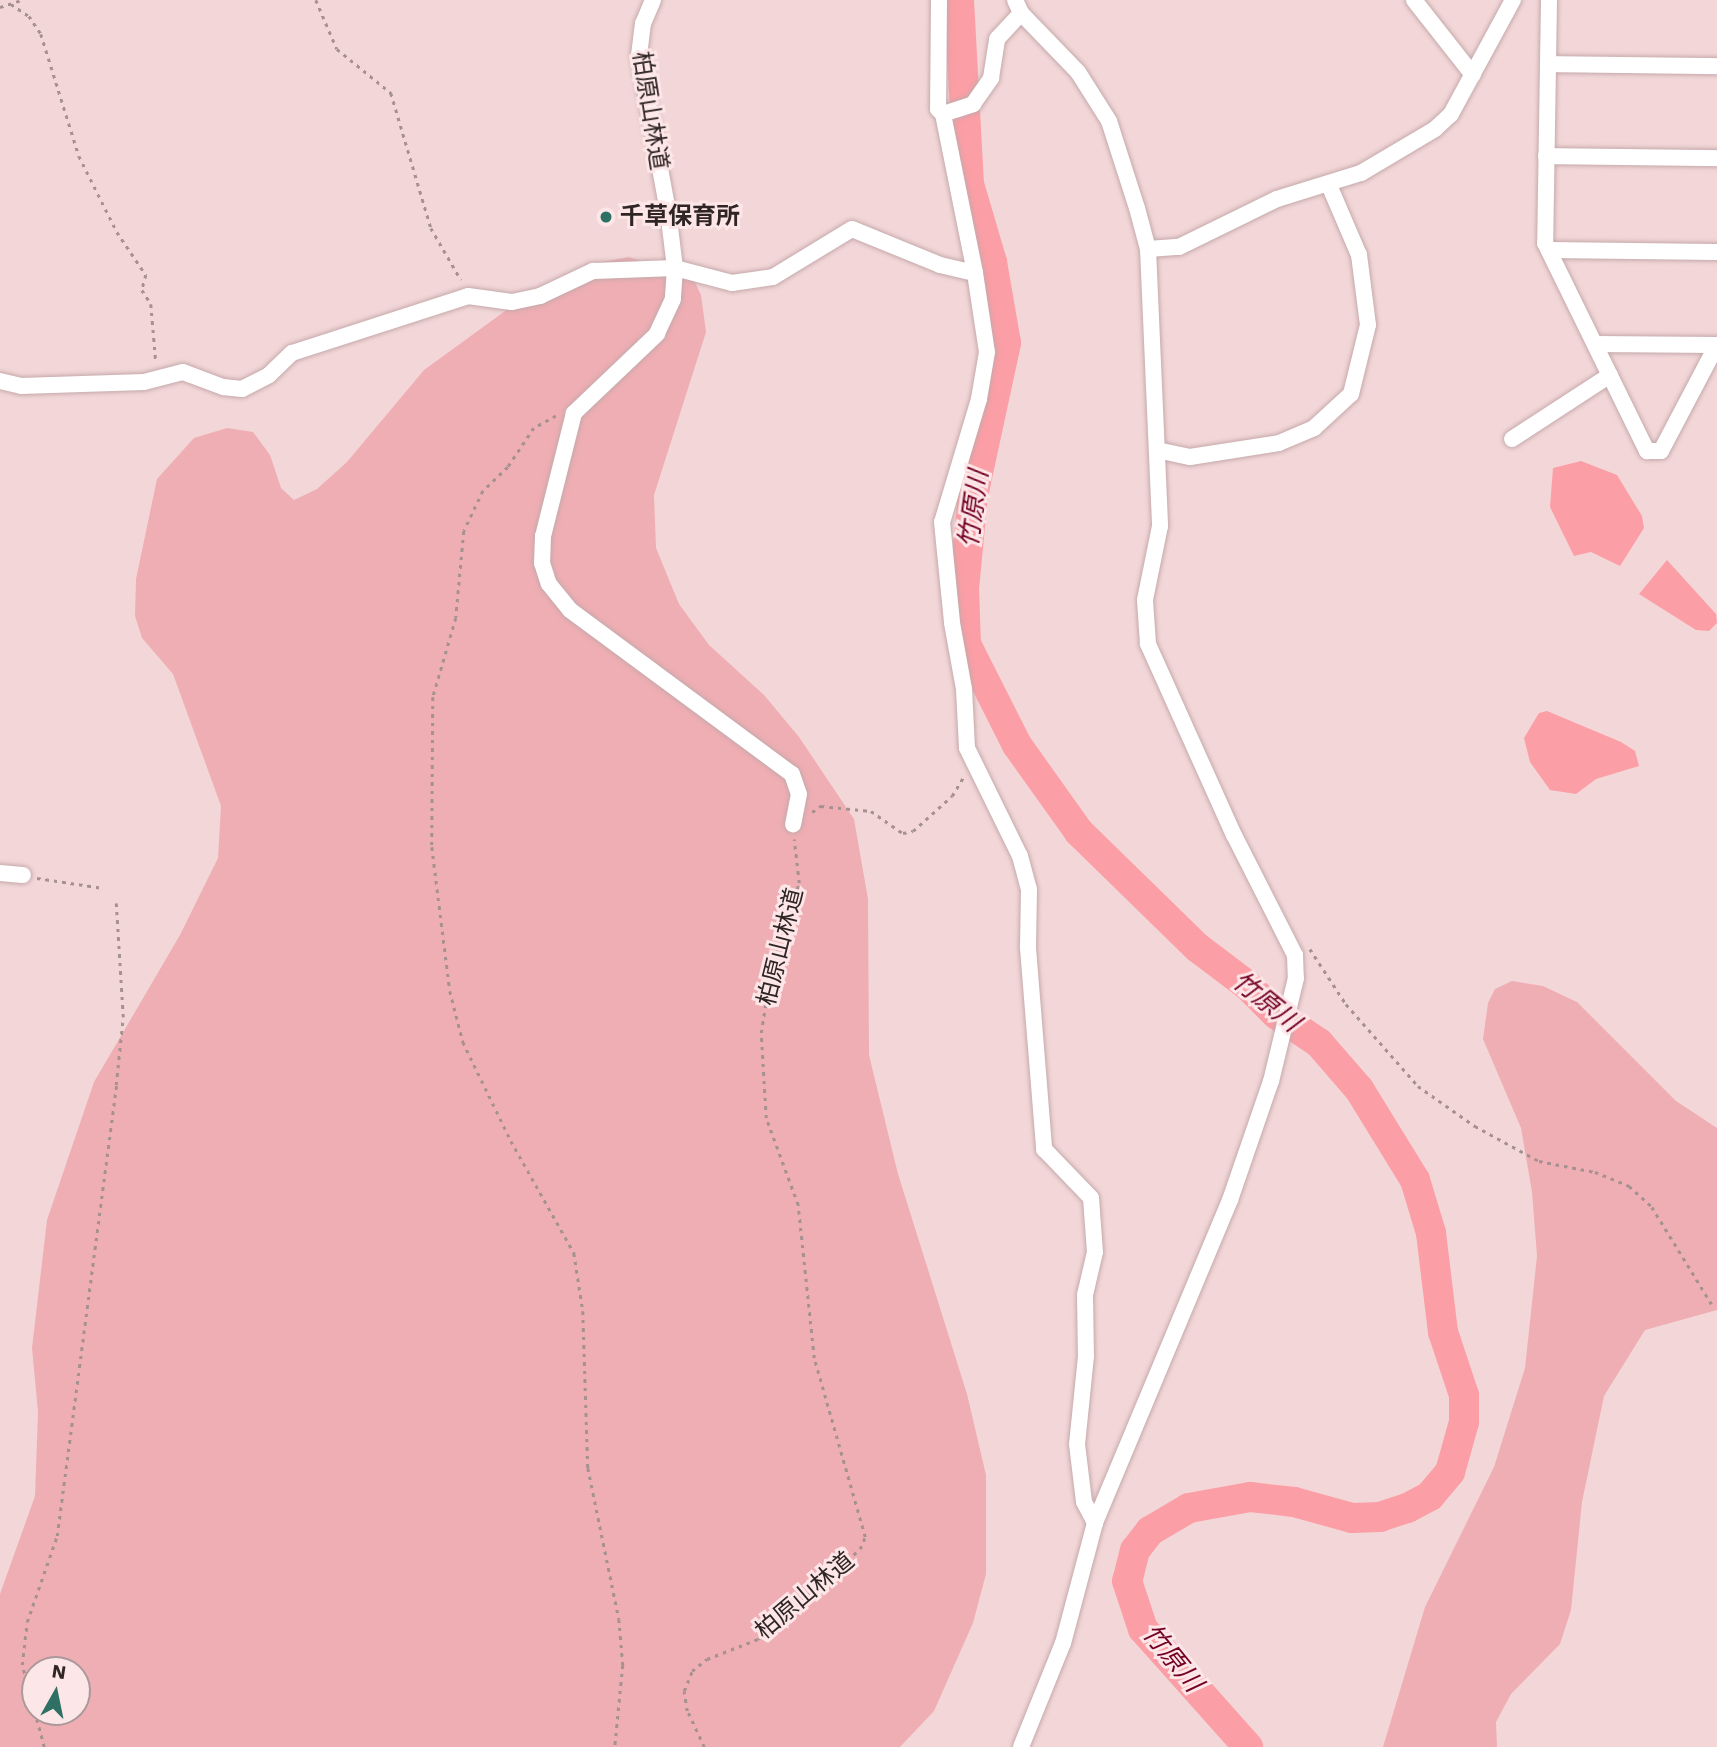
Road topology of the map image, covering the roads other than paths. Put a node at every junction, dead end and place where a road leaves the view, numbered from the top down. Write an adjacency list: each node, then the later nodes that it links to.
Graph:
1 (653, 0): 17 (street, 柏原山林道)
2 (939, 0): 10 (street)
3 (1413, 0): 9 (street)
4 (1513, 0): 9 (street)
5 (1549, 0): 7 (street)
6 (1018, 7): 10 (street); 14 (street)
7 (1548, 64): 8 (street); 11 (street)
8 (1717, 66)
9 (1472, 75): 13 (street)
10 (945, 113): 18 (street)
11 (1546, 156): 12 (street); 15 (street)
12 (1717, 158)
13 (1329, 185): 14 (street); 23 (street)
14 (1148, 249): 23 (street)
15 (1549, 250): 16 (street); 19 (street)
16 (1717, 253)
17 (676, 268): 18 (street); 21 (street); 24 (street, 柏原山林道)
18 (975, 273): 27 (street)
19 (1595, 344): 20 (street); 20 (street)
20 (1610, 375): 22 (street)
21 (0, 382)
22 (1512, 439)
23 (1157, 450): 27 (street)
24 (793, 824)
25 (0, 873): 26 (street)
26 (23, 876)
27 (1095, 1522): 28 (street)
28 (1021, 1747)

